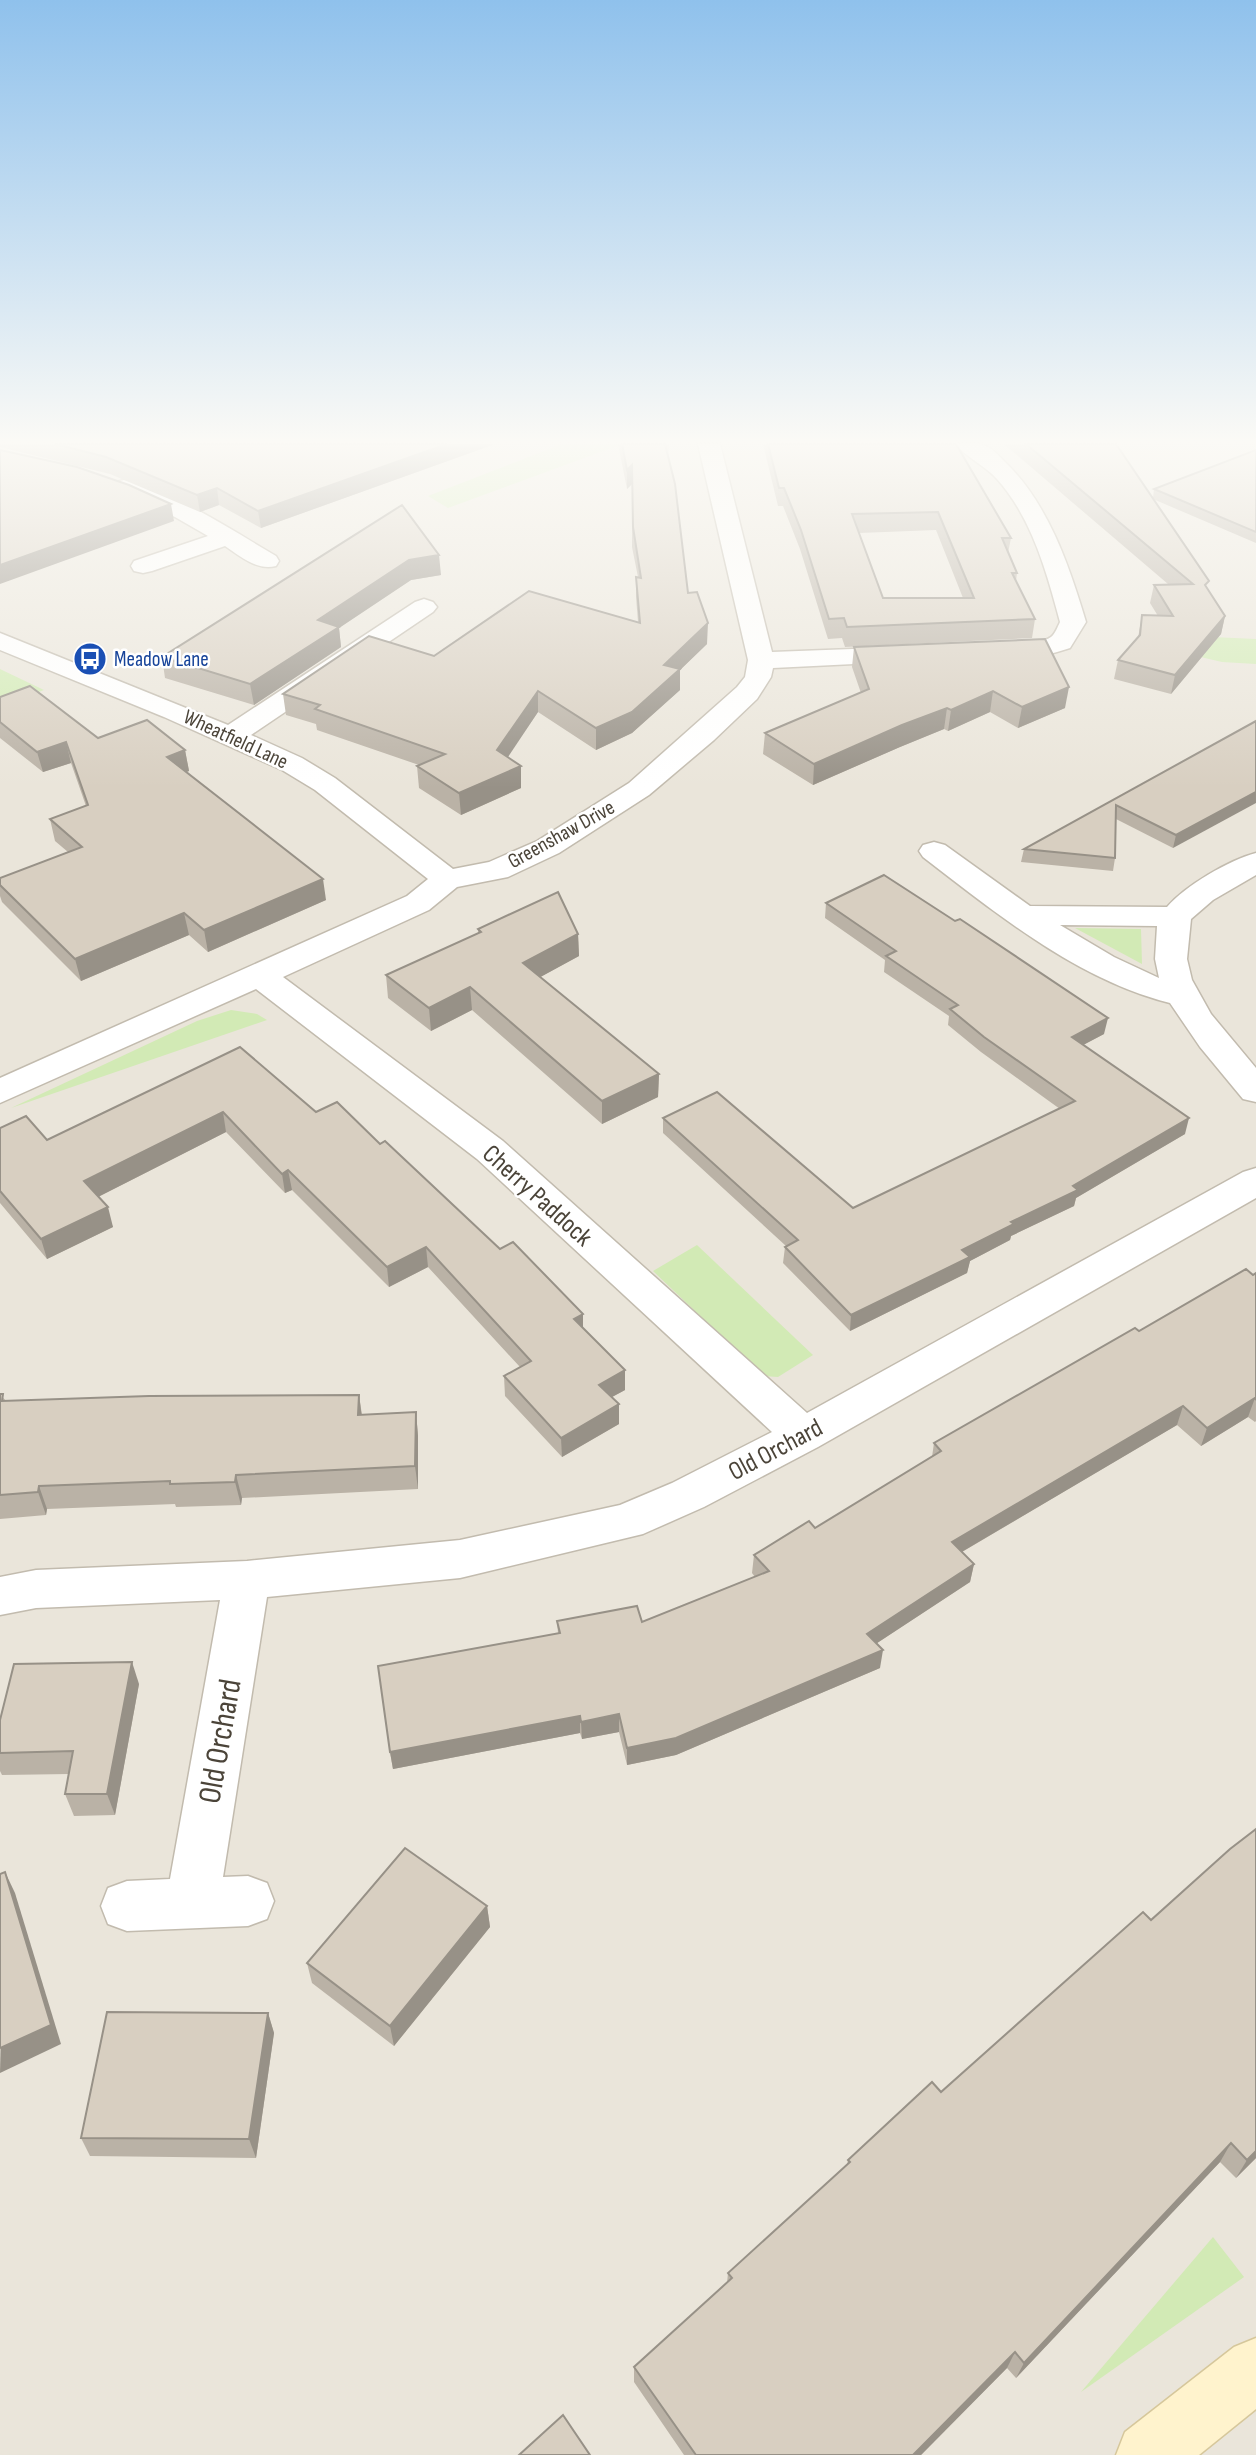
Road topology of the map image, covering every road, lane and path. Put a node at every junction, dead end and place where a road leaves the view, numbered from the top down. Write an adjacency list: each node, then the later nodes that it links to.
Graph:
1 (165, 559): 6 (street)
2 (263, 559): 5 (street)
3 (737, 559): 11 (street)
4 (1054, 559): 9 (street)
5 (267, 561)
6 (143, 566)
7 (424, 607): 12 (street)
8 (0, 641): 12 (street, Wheatfield Lane)
9 (980, 653)
10 (925, 654): 11 (street)
11 (761, 660): 15 (street, Greenshaw Drive)
12 (232, 735): 15 (street, Wheatfield Lane)
13 (934, 851): 16 (street)
14 (1256, 862): 17 (street)
15 (447, 879): 18 (street, Greenshaw Drive)
16 (1020, 915): 17 (street); 19 (street)
17 (1175, 917): 19 (street)
18 (258, 974): 21 (street, Greenshaw Drive); 23 (street, Cherry Paddock)
19 (1184, 996): 20 (street)
20 (1256, 1091)
21 (0, 1092)
22 (1256, 1181): 23 (street, Old Orchard)
23 (803, 1435): 24 (street, Old Orchard)
24 (247, 1580): 25 (street, Old Orchard); 27 (street, Old Orchard)
25 (0, 1596)
26 (247, 1901): 27 (street)
27 (192, 1903): 28 (street)
28 (127, 1906)
29 (1256, 2369): 30 (street)
30 (1148, 2455)

